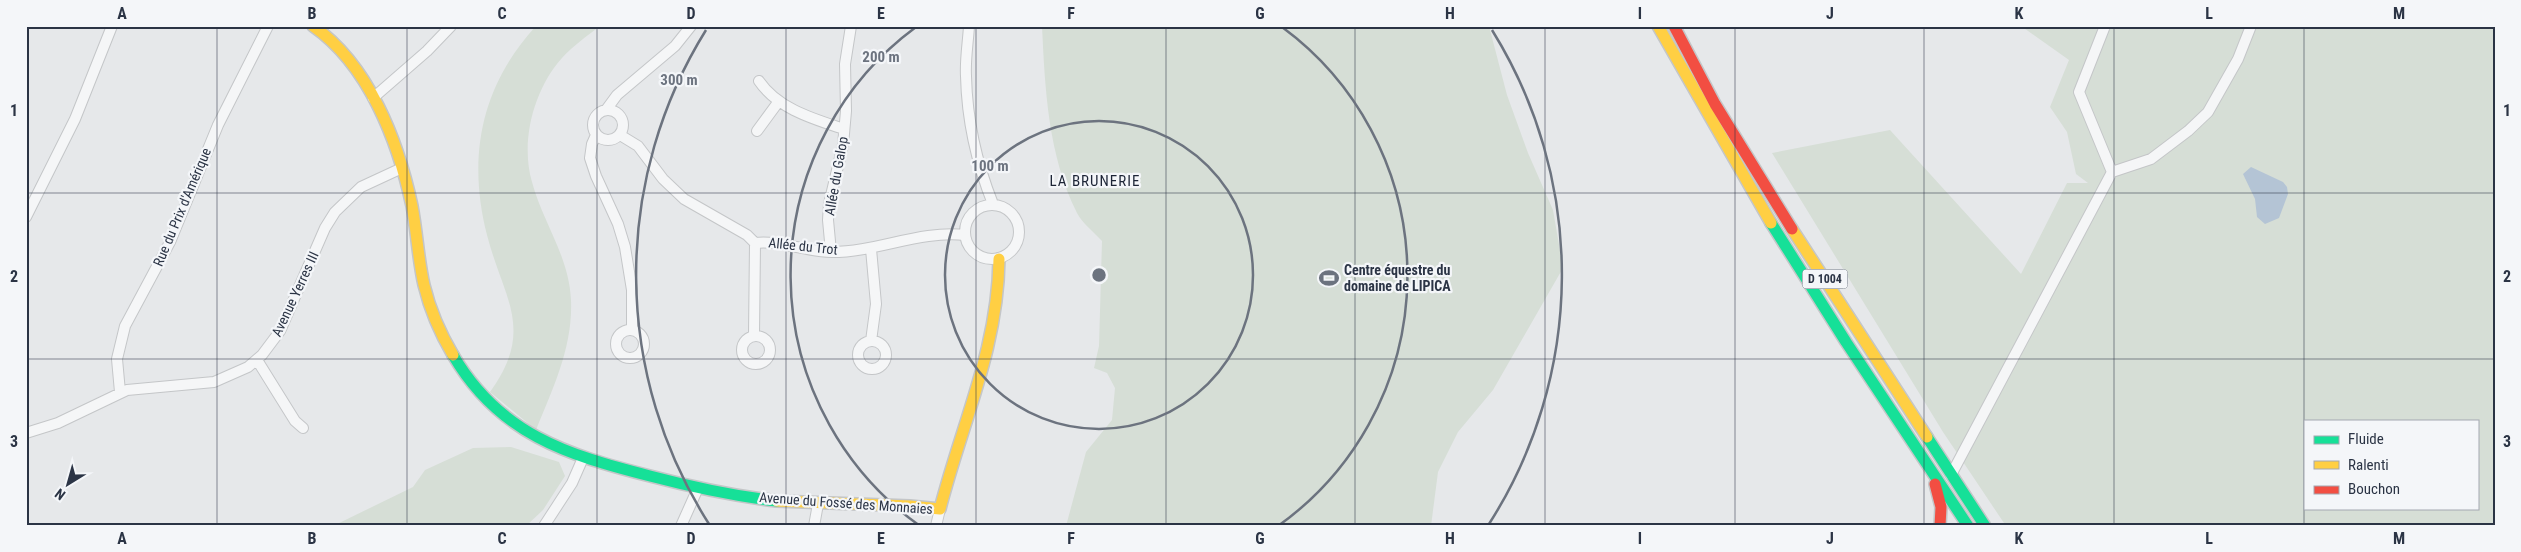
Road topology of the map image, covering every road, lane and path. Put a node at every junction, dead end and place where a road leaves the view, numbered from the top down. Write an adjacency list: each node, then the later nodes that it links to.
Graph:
1 (112, 26): 23 (street)
2 (268, 26): 33 (street, Rue du Prix d'Amérique)
3 (313, 26): 13 (main road, Avenue du Fossé des Monnaies)
4 (450, 26): 13 (street)
5 (691, 26): 15 (street)
6 (851, 26): 16 (street, Allée du Galop)
7 (969, 26): 22 (street)
8 (1658, 26): 37 (main road, D 1004)
9 (1674, 26): 38 (main road, D 1004)
10 (2105, 26): 21 (street)
11 (2251, 26): 21 (street)
12 (760, 81): 14 (street, Allée du Galop)
13 (373, 98): 20 (main road, Avenue du Fossé des Monnaies)
14 (779, 101): 16 (street, Allée du Galop); 17 (street)
15 (606, 110): 18 (street); 19 (street)
16 (844, 129): 27 (street, Allée du Galop)
17 (757, 131)
18 (596, 135): 19 (street); 29 (street)
19 (620, 135): 25 (street, Allée du Trot)
20 (402, 168): 32 (street, Avenue Yerres III); 36 (main road, Avenue du Fossé des Monnaies)
21 (2112, 172): 38 (street)
22 (993, 204): 24 (street); 28 (street)
23 (26, 217)
24 (965, 235): 26 (street, Allée du Trot); 28 (street)
25 (755, 243): 27 (street, Allée du Trot); 30 (street)
26 (871, 249): 27 (street, Allée du Trot); 31 (street)
27 (831, 252)
28 (999, 259): 41 (main road, Avenue du Fossé des Monnaies)
29 (632, 330)
30 (754, 336)
31 (871, 341)
32 (257, 360): 33 (street, Avenue Yerres III); 34 (street)
33 (120, 392): 35 (street, Avenue Yerres III)
34 (303, 428)
35 (26, 433)
36 (583, 458): 39 (main road, Avenue du Fossé des Monnaies); 42 (street)
37 (1930, 469): 46 (main road); 47 (main road, D 1004)
38 (1951, 475): 48 (main road, D 1004)
39 (698, 488): 40 (main road, Avenue du Fossé des Monnaies); 43 (street)
40 (818, 504): 41 (main road, Avenue du Fossé des Monnaies); 44 (street)
41 (940, 509): 45 (street)
42 (544, 526)
43 (681, 526)
44 (814, 526)
45 (936, 526)
46 (1940, 526)
47 (1968, 526)
48 (1985, 526)

